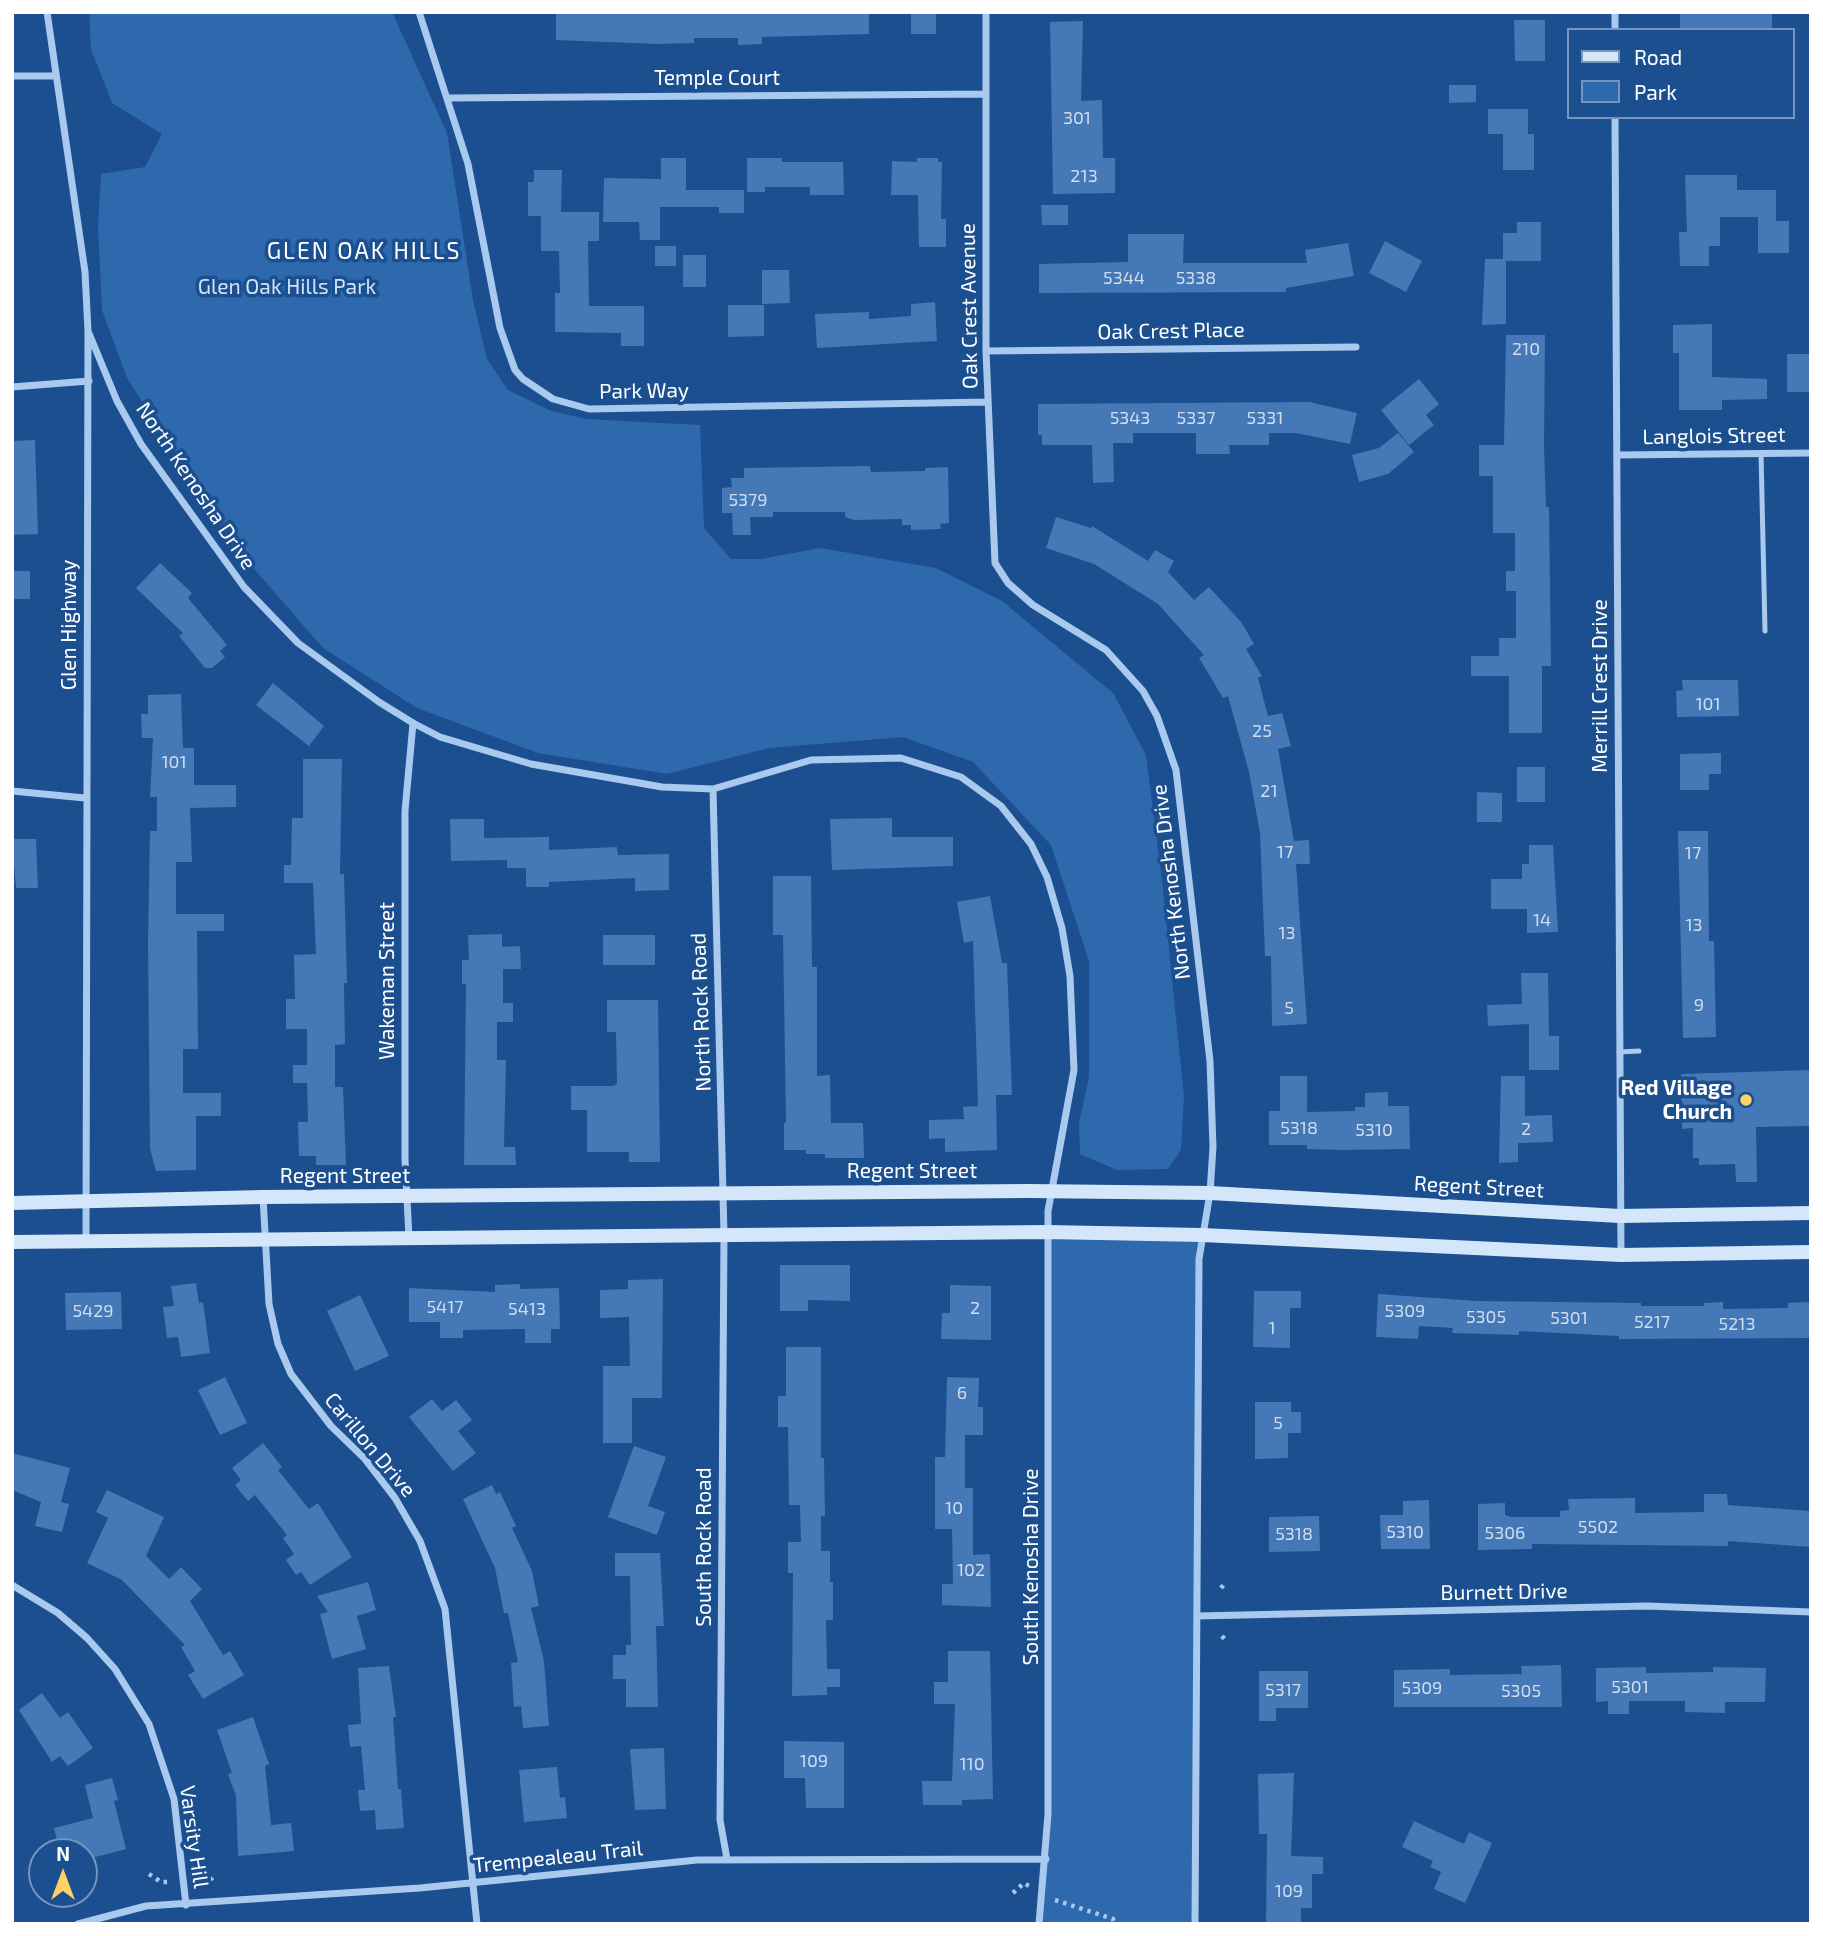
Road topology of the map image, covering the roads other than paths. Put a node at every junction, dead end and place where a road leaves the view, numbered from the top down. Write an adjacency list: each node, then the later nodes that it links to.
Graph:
1 (47, 12): 5 (street, Glen Highway)
2 (419, 12): 7 (street, Park Way)
3 (986, 12): 6 (street, Oak Crest Avenue)
4 (12, 76): 5 (street)
5 (55, 76): 9 (street, Glen Highway)
6 (986, 94): 7 (street, Temple Court); 11 (street, Oak Crest Avenue)
7 (449, 98): 14 (street, Park Way)
8 (1615, 119): 17 (street, Merrill Crest Drive)
9 (88, 331): 12 (street, Glen Highway); 20 (street, North Kenosha Drive)
10 (1356, 347): 11 (street, Oak Crest Place)
11 (986, 351): 14 (street, Oak Crest Avenue)
12 (89, 381): 13 (street); 23 (street, Glen Highway)
13 (12, 387)
14 (988, 402): 18 (street, Oak Crest Avenue)
15 (1761, 453): 16 (street, Langlois Street); 17 (street, Langlois Street); 19 (lane)
16 (1811, 453)
17 (1617, 454): 25 (street, Merrill Crest Drive)
18 (1018, 592): 28 (street, North Kenosha Drive)
19 (1765, 631)
20 (413, 723): 21 (street, North Kenosha Drive); 30 (street, Wakeman Street)
21 (713, 789): 26 (street, North Kenosha Drive); 27 (street, North Rock Road)
22 (12, 791): 23 (street)
23 (85, 798): 31 (street, Glen Highway)
24 (1639, 1051): 25 (lane)
25 (1619, 1052): 35 (street, Merrill Crest Drive)
26 (1049, 1192): 27 (street, Regent Street); 28 (street, Regent Street); 33 (street, North Kenosha Drive)
27 (723, 1193): 30 (street, Regent Street); 37 (street, North Rock Road)
28 (1210, 1194): 35 (street, Regent Street); 38 (street, North Kenosha Drive)
29 (262, 1197): 30 (street, Regent Street); 31 (street, Regent Street); 40 (street, Carillon Drive)
30 (406, 1197): 39 (street, Wakeman Street)
31 (86, 1201): 32 (street, Regent Street); 42 (street, Glen Highway)
32 (12, 1203)
33 (1048, 1211): 36 (street, South Kenosha Drive)
34 (1811, 1213): 35 (street, Regent Street)
35 (1620, 1216): 44 (street, Merrill Crest Drive)
36 (1047, 1232): 37 (street); 38 (street); 49 (street, South Kenosha Drive)
37 (724, 1234): 39 (street); 48 (street, South Rock Road)
38 (1202, 1235): 44 (street); 47 (street)
39 (409, 1239): 40 (street)
40 (264, 1240): 42 (street); 50 (street, Carillon Drive)
41 (12, 1242): 42 (street)
42 (86, 1242)
43 (1811, 1252): 44 (street)
44 (1621, 1255)
45 (12, 1584): 51 (street, Varsity Hill)
46 (1811, 1612): 47 (street, Burnett Drive)
47 (1197, 1616): 55 (street)
48 (727, 1859): 49 (street, Trempealeau Trail); 50 (street, Trempealeau Trail)
49 (1046, 1859): 54 (street, South Kenosha Drive)
50 (472, 1883): 51 (street, Trempealeau Trail); 53 (street, Carillon Drive)
51 (186, 1905): 52 (street, Trempealeau Trail)
52 (78, 1924)
53 (477, 1924)
54 (1039, 1924)
55 (1195, 1924)

